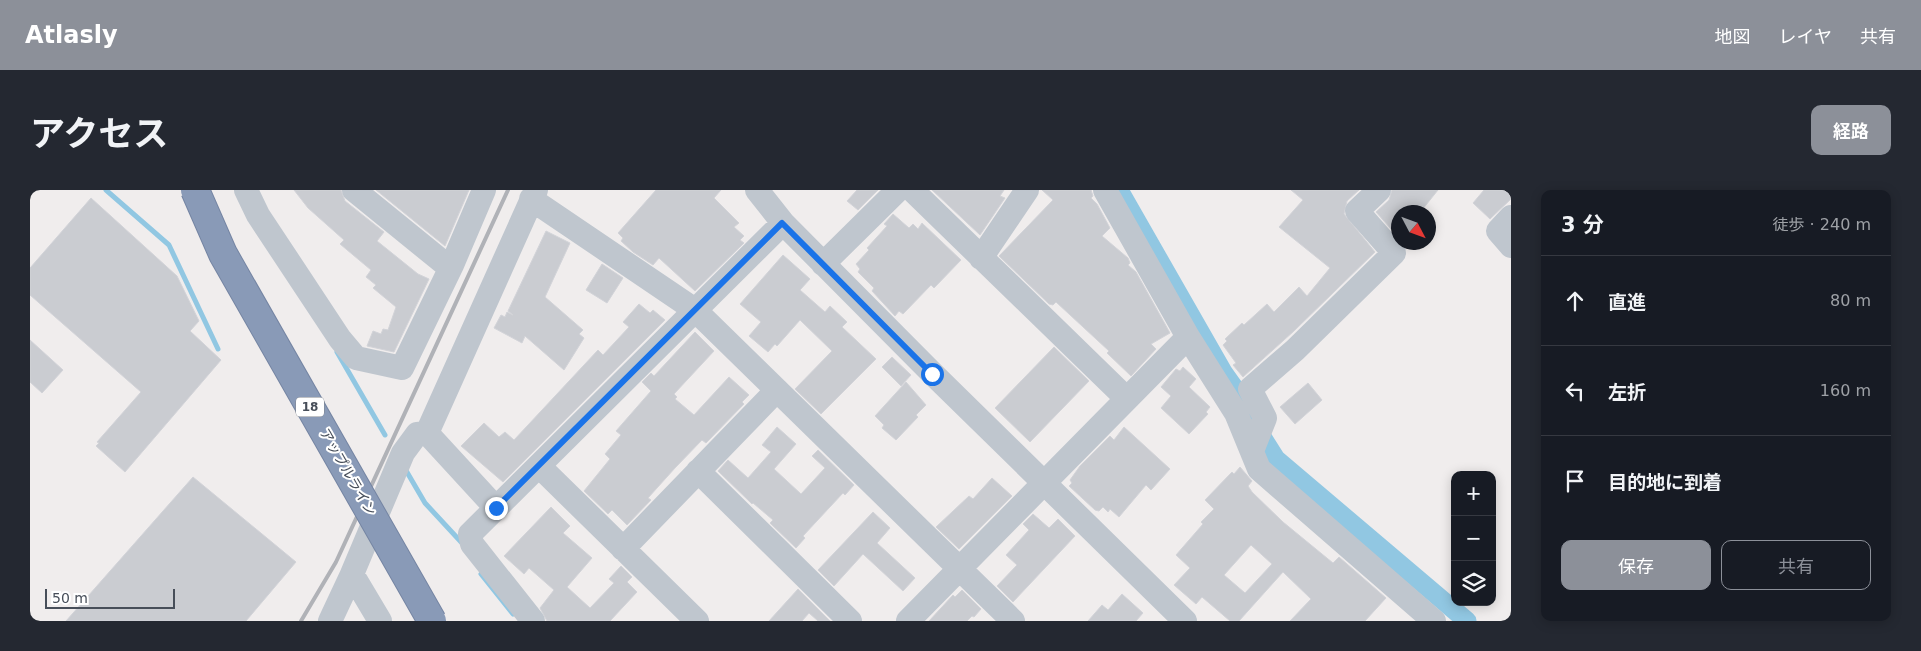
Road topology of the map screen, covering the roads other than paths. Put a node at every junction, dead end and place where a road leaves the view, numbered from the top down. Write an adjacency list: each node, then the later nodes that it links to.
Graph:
1 (195, 190): 34 (highway, アップルライン / 18, bridge)
2 (246, 190): 17 (street)
3 (354, 190): 17 (street)
4 (484, 190): 17 (street)
5 (757, 190): 13 (street)
6 (898, 190): 16 (street)
7 (912, 190): 15 (street)
8 (1027, 190): 15 (street)
9 (1105, 190): 19 (street)
10 (1379, 190): 23 (street)
11 (534, 195): 18 (street); 22 (street)
12 (1511, 218): 14 (street)
13 (782, 223): 16 (street); 18 (street)
14 (1511, 246)
15 (981, 258): 21 (street)
16 (823, 264): 26 (street)
17 (450, 268)
18 (695, 310): 20 (street); 24 (street)
19 (1188, 337): 21 (street); 23 (street)
20 (777, 390): 25 (street); 29 (street)
21 (1127, 399): 26 (street)
22 (426, 433): 27 (street); 30 (street)
23 (1252, 451): 31 (street)
24 (538, 466): 27 (street); 28 (street)
25 (698, 471): 28 (street); 37 (street)
26 (1044, 483): 29 (street); 40 (street)
27 (496, 508): 35 (street)
28 (623, 549): 36 (street)
29 (959, 569): 38 (street); 39 (street)
30 (352, 574): 32 (street); 33 (street)
31 (1424, 618)
32 (330, 621)
33 (380, 621)
34 (432, 621)
35 (533, 621)
36 (697, 621)
37 (850, 621)
38 (908, 621)
39 (1012, 621)
40 (1184, 621)

